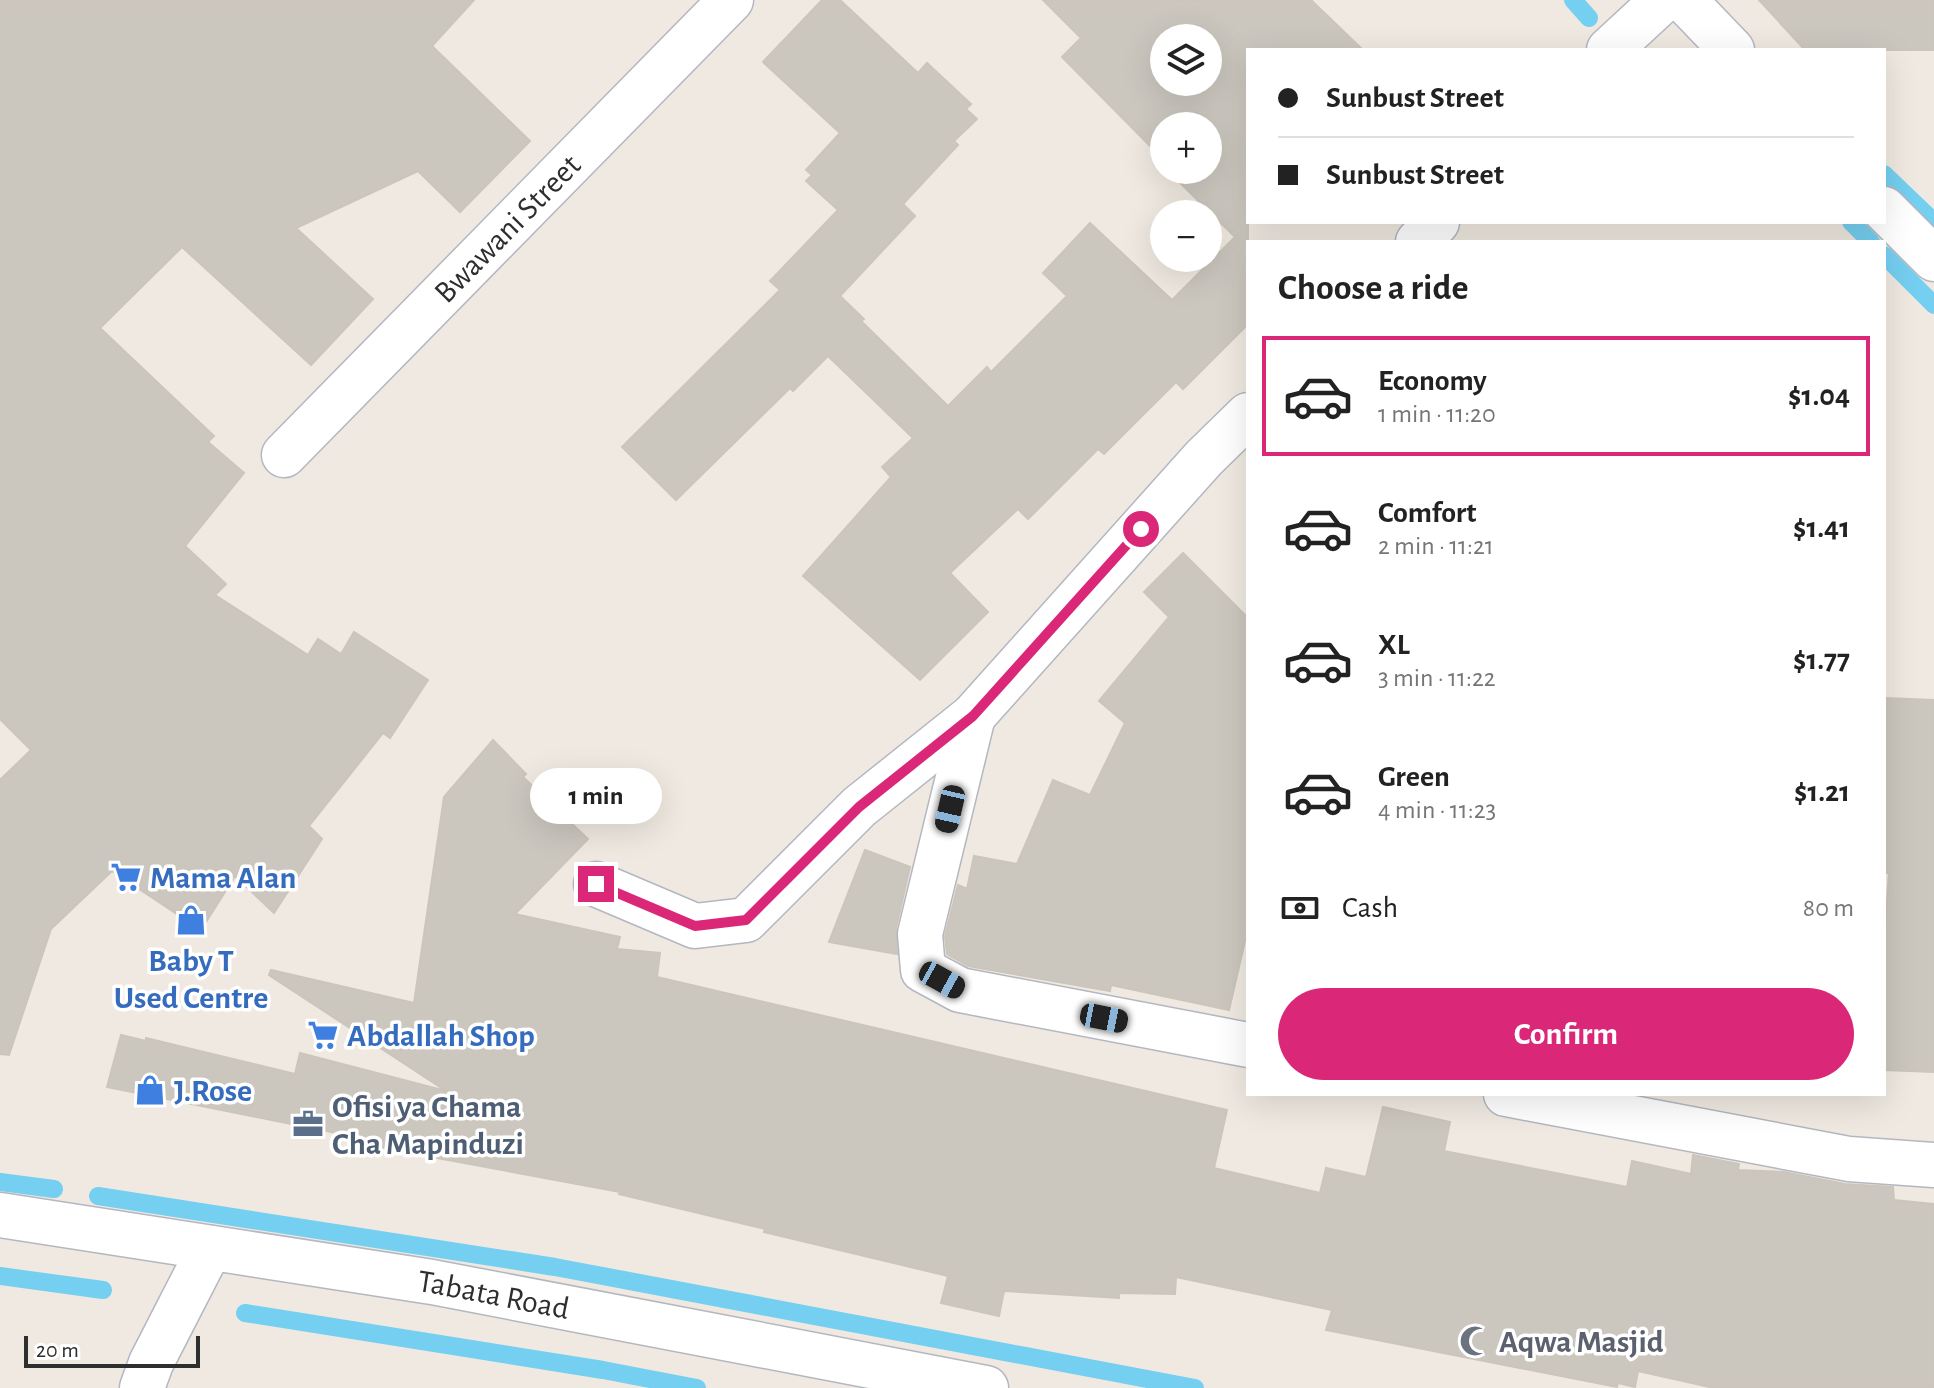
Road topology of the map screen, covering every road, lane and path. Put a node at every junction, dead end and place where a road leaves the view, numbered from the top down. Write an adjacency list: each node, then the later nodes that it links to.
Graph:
1 (731, 0): 11 (street, Bwawani Street)
2 (1663, 0): 4 (street)
3 (1684, 0): 5 (street)
4 (1611, 48)
5 (1730, 48)
6 (1886, 211): 9 (street)
7 (1435, 224): 8 (street)
8 (1420, 240)
9 (1934, 259)
10 (1246, 417): 12 (street)
11 (284, 455)
12 (973, 716): 13 (street); 14 (street)
13 (596, 884)
14 (1246, 1045)
15 (1517, 1096): 16 (street)
16 (1934, 1165)
17 (0, 1215): 18 (street, Tabata Road)
18 (210, 1248): 19 (street); 20 (street, Tabata Road)
19 (142, 1388)
20 (986, 1388)

